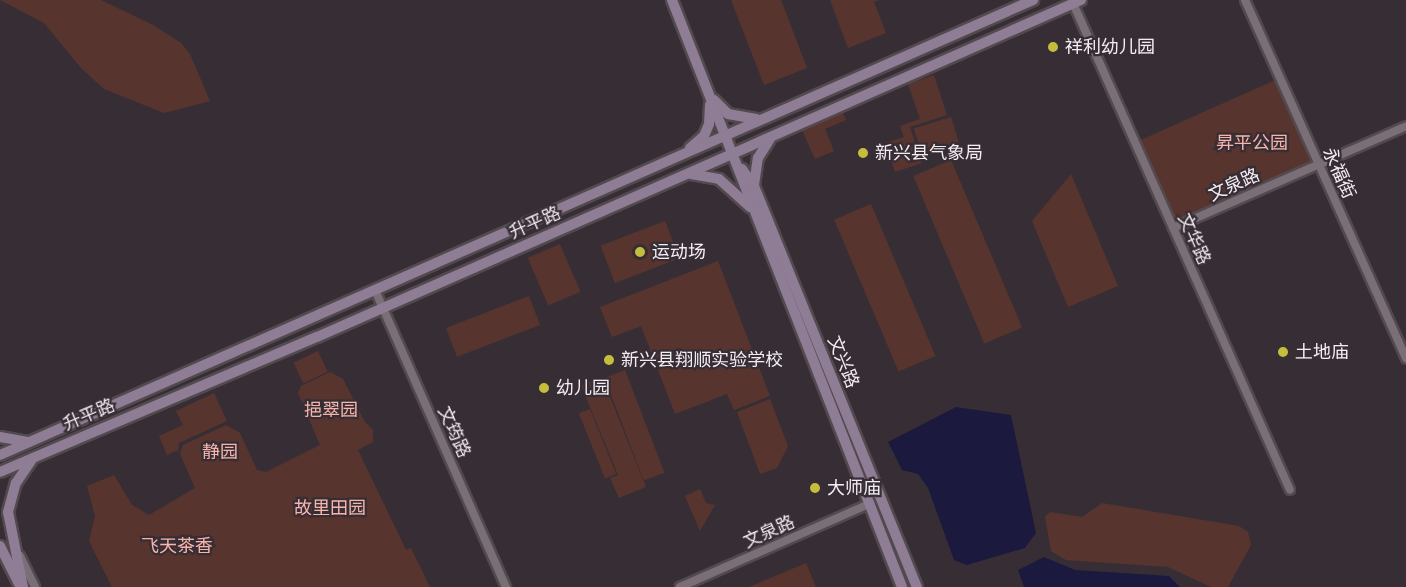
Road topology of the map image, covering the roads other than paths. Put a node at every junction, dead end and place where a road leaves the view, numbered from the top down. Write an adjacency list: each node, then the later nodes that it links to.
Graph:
1 (672, 0): 5 (street, 文兴路)
2 (1033, 0): 6 (street, 升平路)
3 (1245, 0): 12 (street, 永福街)
4 (1075, 1): 8 (street, 升平路); 16 (street, 文华路)
5 (708, 93): 6 (street); 9 (street, 文兴路); 10 (street)
6 (772, 115): 9 (street, 升平路)
7 (1406, 126): 12 (street, 文泉路)
8 (775, 135): 11 (street, 升平路); 14 (street)
9 (725, 136): 10 (street, 升平路); 11 (street, 文兴路)
10 (683, 154): 17 (street, 升平路)
11 (732, 154): 13 (street, 升平路); 14 (street, 文兴路); 15 (street, 文兴路)
12 (1318, 165): 16 (street, 文泉路); 19 (street, 永福街)
13 (687, 174): 15 (street); 18 (street, 升平路)
14 (754, 186): 20 (street, 文兴路)
15 (756, 215): 20 (street, 文兴路)
16 (1173, 228): 26 (street, 文华路)
17 (375, 290): 18 (street, 文筠路); 22 (street, 升平路)
18 (383, 308): 24 (street, 升平路); 32 (street, 文筠路)
19 (1406, 358)
20 (840, 413): 27 (street, 文兴路); 35 (street, 文兴路)
21 (0, 438): 22 (street)
22 (28, 442): 23 (street, 升平路)
23 (0, 455)
24 (35, 456): 25 (street, 升平路); 29 (street)
25 (0, 471)
26 (1290, 490)
27 (869, 504): 33 (street, 文泉路); 34 (street, 文兴路)
28 (0, 546): 30 (street)
29 (17, 551): 30 (street); 31 (street)
30 (22, 587)
31 (35, 587)
32 (506, 587)
33 (680, 587)
34 (902, 587)
35 (917, 587)

